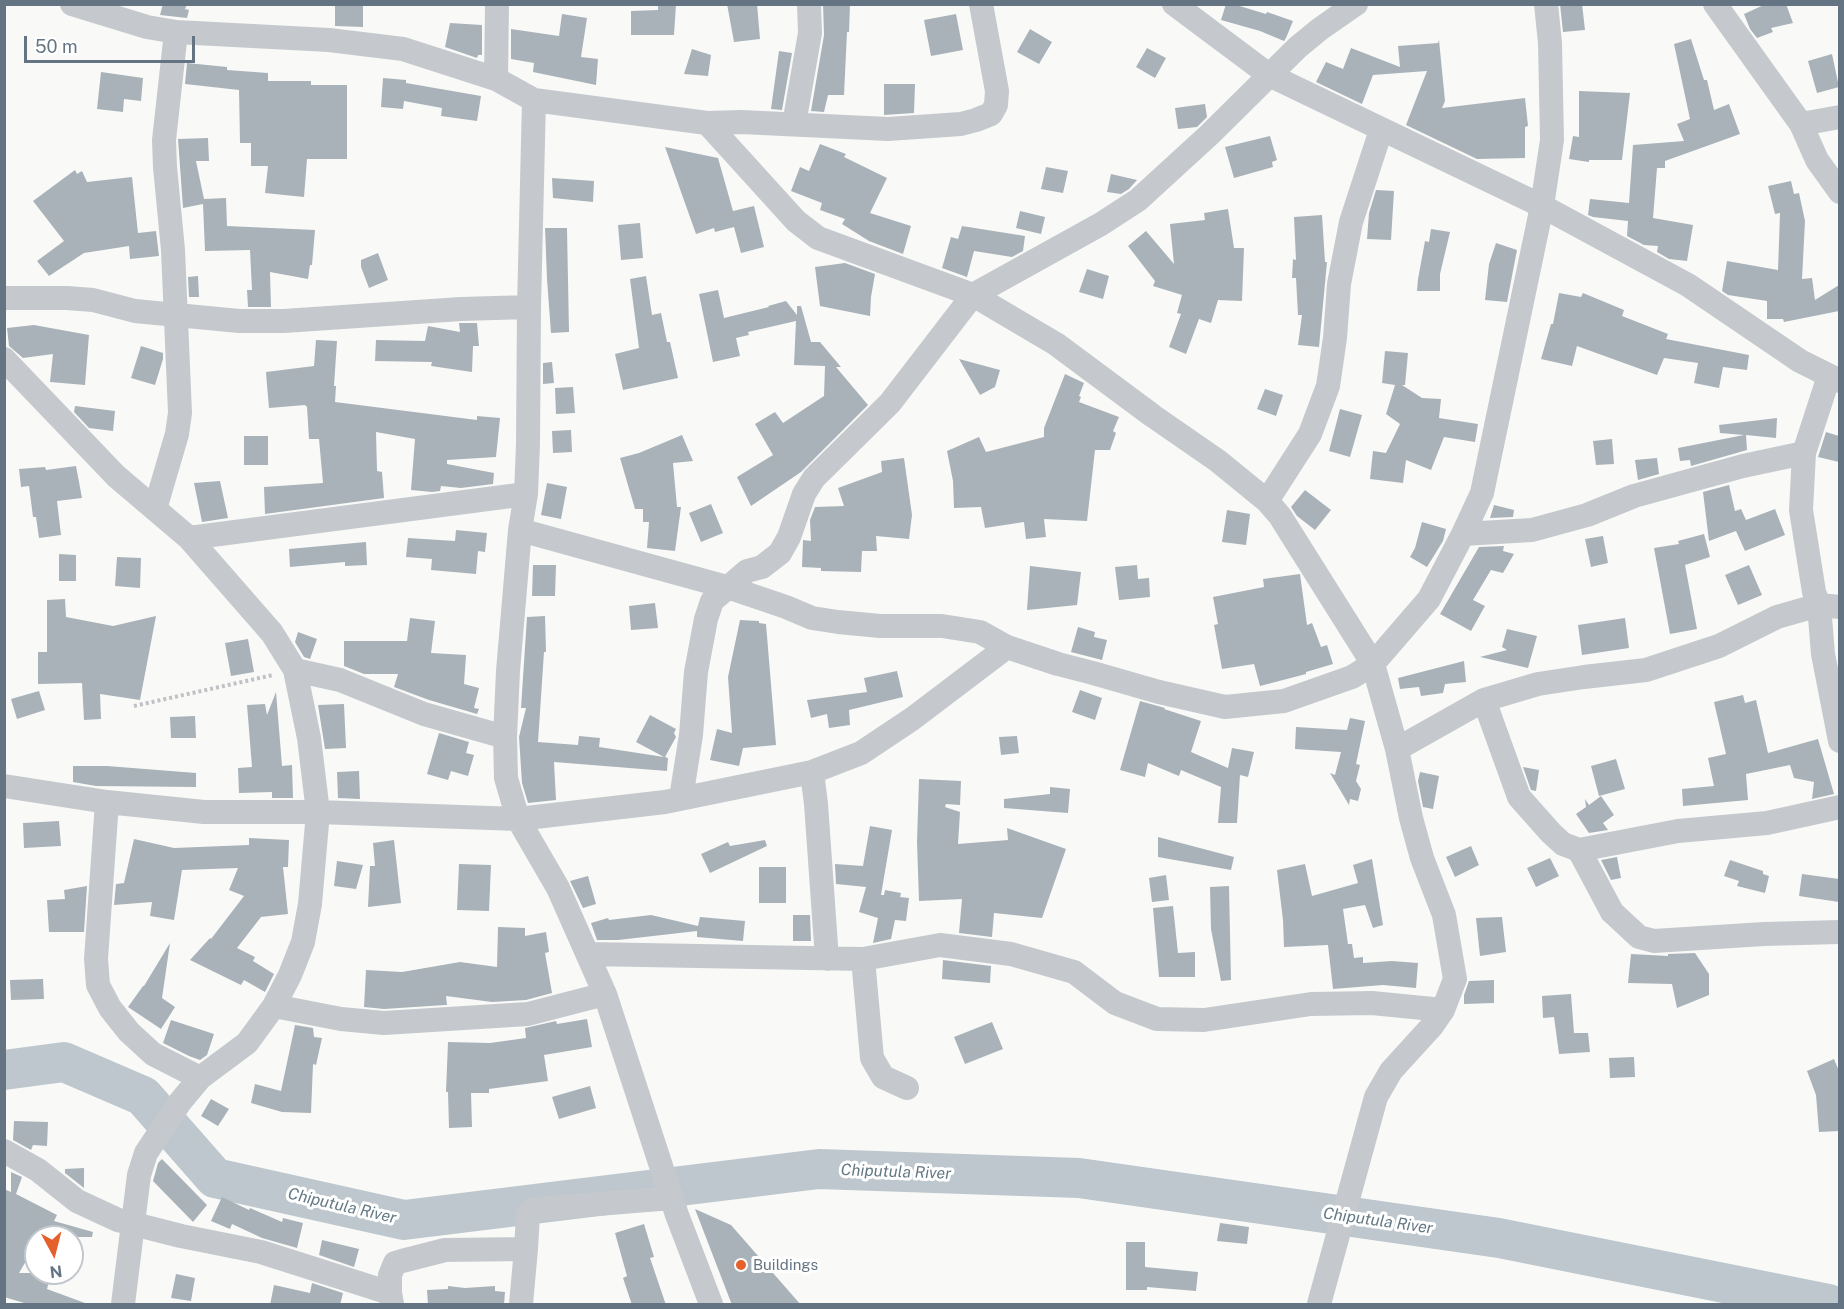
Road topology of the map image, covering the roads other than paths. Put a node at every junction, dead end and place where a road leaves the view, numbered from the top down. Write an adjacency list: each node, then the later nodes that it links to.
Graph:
1 (72, 4): 9 (street)
2 (497, 4): 12 (street)
3 (809, 4): 16 (street)
4 (981, 4): 16 (street)
5 (1174, 4): 11 (street)
6 (1356, 4): 11 (street)
7 (1546, 4): 20 (street)
8 (1715, 4): 17 (street)
9 (147, 16): 10 (street)
10 (176, 32): 12 (street); 24 (street)
11 (1269, 75): 18 (street); 21 (street)
12 (496, 79): 13 (street)
13 (534, 100): 15 (street); 23 (street)
14 (1839, 117): 17 (street)
15 (707, 123): 16 (street); 21 (street)
16 (794, 124)
17 (1801, 124): 19 (street)
18 (1381, 130): 20 (street); 29 (street)
19 (1839, 192)
20 (1542, 206): 26 (street); 32 (street)
21 (973, 295): 29 (street); 34 (street)
22 (4, 298): 24 (street)
23 (528, 307): 24 (street); 28 (street)
24 (176, 315): 30 (street)
25 (4, 359): 30 (street)
26 (1834, 379): 27 (street)
27 (1803, 453): 32 (street); 35 (street)
28 (526, 494): 31 (street); 33 (street)
29 (1267, 501): 37 (street)
30 (155, 509): 33 (street)
31 (520, 530): 34 (street); 40 (street)
32 (1463, 534): 37 (street)
33 (189, 538): 38 (street)
34 (727, 587): 36 (street); 45 (street)
35 (1829, 606): 39 (street); 41 (street)
36 (1007, 647): 37 (street); 43 (street)
37 (1372, 664): 42 (street)
38 (295, 670): 40 (street); 48 (street)
39 (1484, 700): 42 (street); 50 (street)
40 (506, 737): 49 (street)
41 (1839, 741)
42 (1397, 749): 57 (street)
43 (812, 772): 45 (street); 53 (street)
44 (4, 786): 46 (street)
45 (681, 798): 49 (street)
46 (107, 802): 48 (street); 58 (street)
47 (1839, 807): 50 (street)
48 (318, 812): 49 (street); 56 (street)
49 (518, 819): 52 (street)
50 (1580, 850): 51 (street)
51 (1839, 932)
52 (588, 954): 53 (street); 55 (street)
53 (827, 959): 54 (street)
54 (863, 959): 57 (street); 59 (street)
55 (605, 994): 56 (street); 61 (street)
56 (274, 1006): 58 (street)
57 (1443, 1010): 68 (street)
58 (200, 1078): 62 (street)
59 (907, 1088)
60 (4, 1151): 62 (street)
61 (669, 1189): 63 (street); 67 (street)
62 (134, 1223): 64 (street); 65 (street)
63 (526, 1249): 64 (street); 66 (street)
64 (391, 1299)
65 (123, 1305)
66 (521, 1305)
67 (711, 1305)
68 (1320, 1305)

